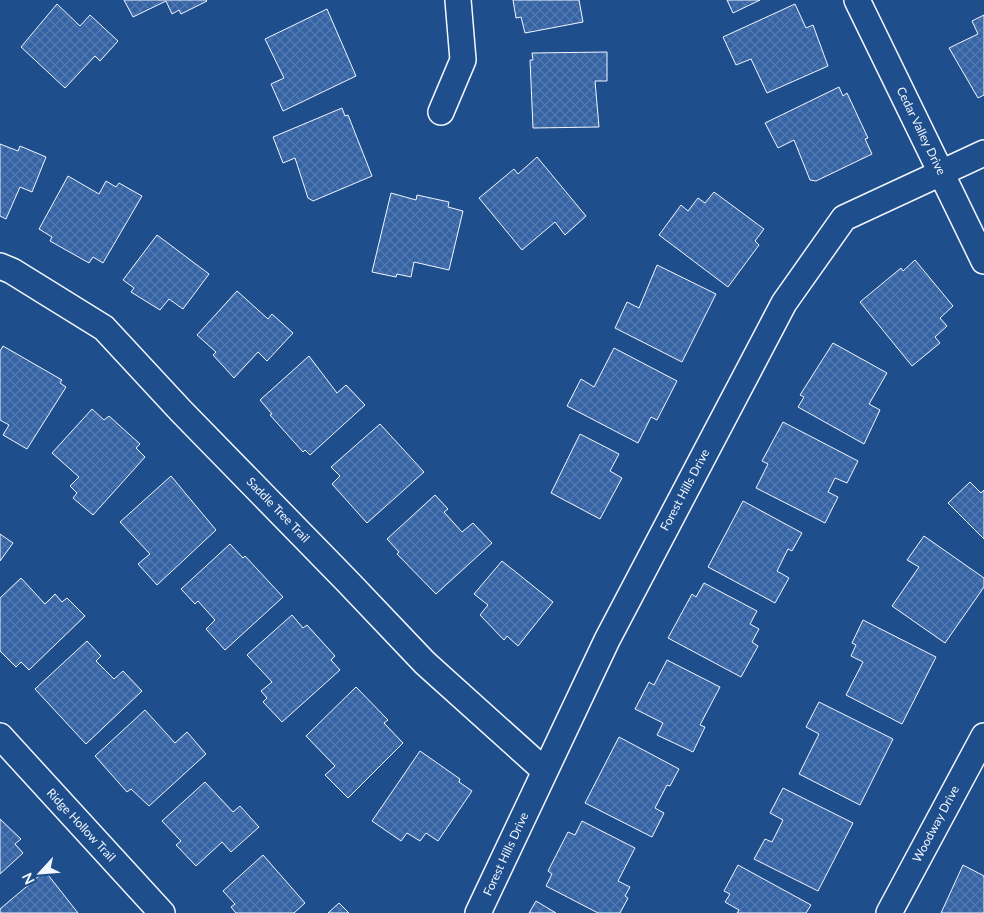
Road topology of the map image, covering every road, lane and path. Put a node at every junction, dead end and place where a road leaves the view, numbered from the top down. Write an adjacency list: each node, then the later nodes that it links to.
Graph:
1 (458, 0): 3 (street)
2 (857, 0): 5 (street, Cedar Valley Drive)
3 (441, 112)
4 (984, 153): 5 (street, Forest Hills Drive)
5 (941, 172): 6 (street, Cedar Valley Drive); 10 (street, Forest Hills Drive)
6 (984, 261)
7 (0, 266): 10 (street, Saddle Tree Trail)
8 (0, 736): 11 (street, Ridge Hollow Trail)
9 (984, 736): 13 (street, Woodway Drive)
10 (545, 771): 12 (street, Forest Hills Drive)
11 (162, 913)
12 (478, 913)
13 (889, 913)

